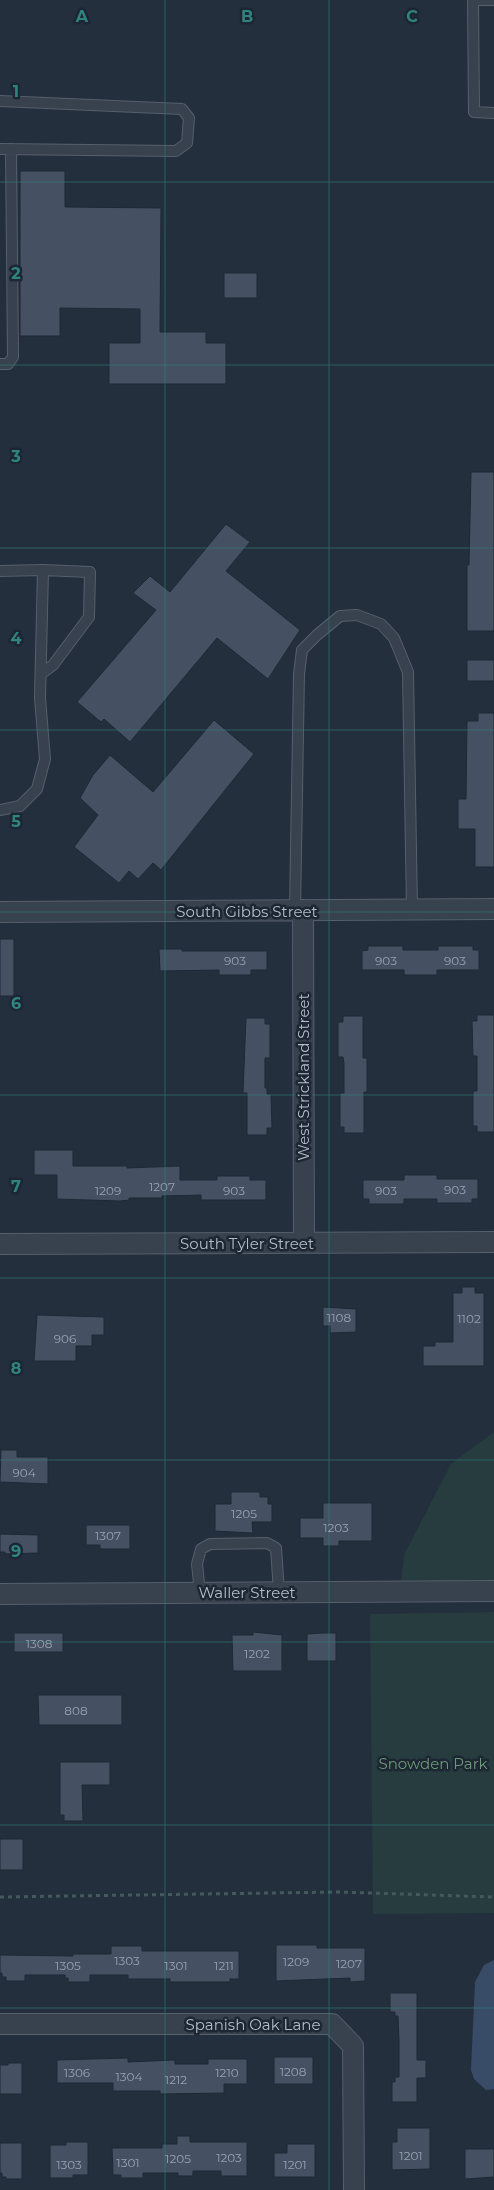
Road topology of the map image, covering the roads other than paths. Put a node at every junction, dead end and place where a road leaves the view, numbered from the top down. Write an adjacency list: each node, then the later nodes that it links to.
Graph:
1 (494, 0): 3 (lane)
2 (0, 101): 5 (lane)
3 (494, 113)
4 (0, 149): 5 (lane)
5 (11, 149): 6 (lane)
6 (0, 364)
7 (43, 570): 8 (lane); 9 (lane); 9 (lane)
8 (0, 572)
9 (41, 674): 10 (lane)
10 (0, 810)
11 (299, 910): 12 (street, South Gibbs Street); 12 (lane); 14 (street, South Gibbs Street); 16 (street, West Strickland Street)
12 (412, 910): 13 (street, South Gibbs Street)
13 (494, 910)
14 (0, 912)
15 (494, 1242): 16 (street, South Tyler Street)
16 (304, 1243): 17 (street, South Tyler Street)
17 (0, 1244)
18 (494, 1591): 19 (street, Waller Street)
19 (279, 1592): 20 (street, Waller Street); 20 (lane)
20 (200, 1593): 21 (street, Waller Street)
21 (0, 1594)
22 (0, 2024): 23 (street, Spanish Oak Lane)
23 (354, 2190)

